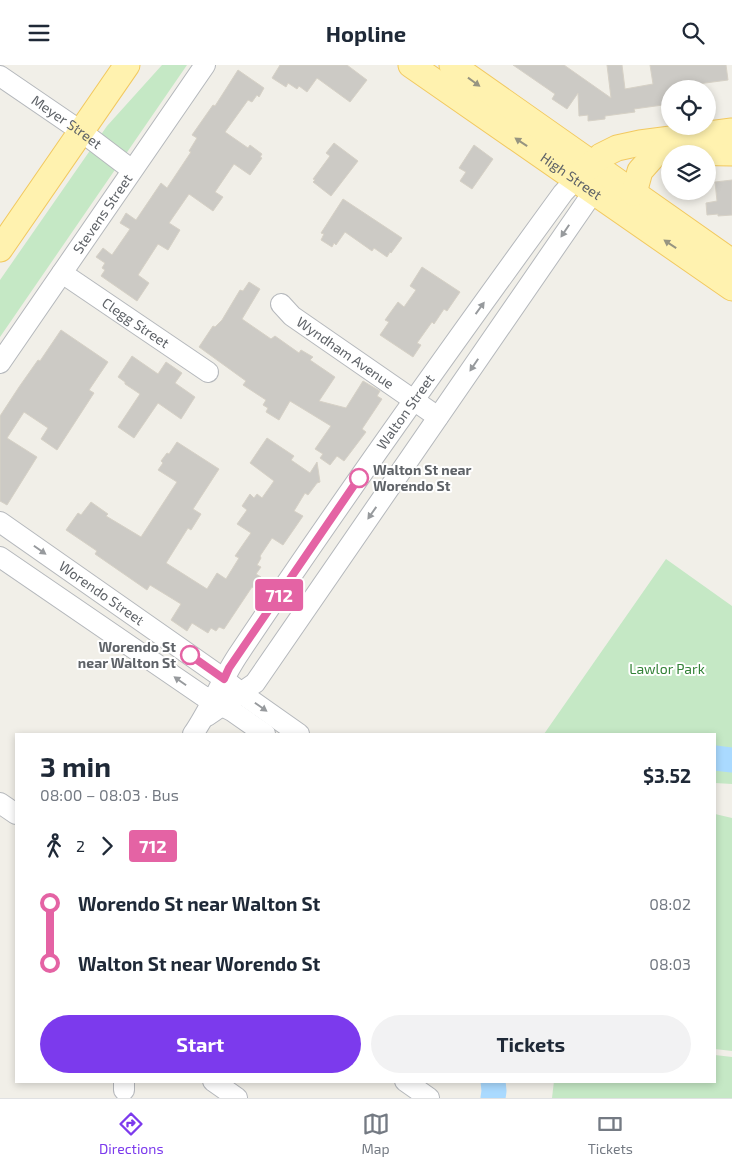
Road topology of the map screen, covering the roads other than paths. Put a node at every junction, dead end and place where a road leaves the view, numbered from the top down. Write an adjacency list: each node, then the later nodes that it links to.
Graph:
1 (127, 65): 8 (main road)
2 (144, 65): 8 (main road)
3 (205, 65): 11 (street, Stevens Street)
4 (411, 65): 12 (main road, High Street, one-way to 4)
5 (452, 65): 12 (main road, High Street, one-way to 12)
6 (0, 76): 8 (street, Meyer Street)
7 (732, 131): 12 (main road)
8 (82, 132): 11 (street, Meyer Street); 14 (main road)
9 (656, 153): 10 (main road); 12 (main road); 13 (main road)
10 (732, 153)
11 (132, 170): 16 (street, Stevens Street)
12 (593, 177): 13 (main road, High Street); 17 (main road, High Street, one-way to 12); 21 (street, Walton Street, one-way to 12); 22 (street, one-way to 22)
13 (634, 193): 15 (main road, High Street)
14 (0, 249)
15 (732, 262)
16 (62, 273): 19 (street, Stevens Street); 20 (street, Clegg Street)
17 (732, 288)
18 (280, 304): 21 (street, Wyndham Avenue)
19 (0, 363)
20 (208, 372)
21 (413, 400): 22 (street, Wyndham Avenue); 25 (street, Walton Street)
22 (438, 417): 26 (street, one-way to 26)
23 (0, 522): 27 (street, Worendo Street, one-way to 27)
24 (0, 557): 29 (street, Worendo Street, one-way to 24)
25 (242, 649): 26 (street); 27 (street, Walton Street)
26 (267, 665): 28 (street)
27 (224, 679): 28 (street, Worendo Street); 29 (street, Walton Street)
28 (241, 693): 29 (street); 31 (street, Worendo Street, one-way to 31)
29 (208, 715): 30 (street, Worendo Street)
30 (264, 733)
31 (298, 733)
32 (0, 803): 33 (street)
33 (15, 813)
34 (216, 1083): 36 (street)
35 (408, 1083): 37 (street)
36 (238, 1098)
37 (429, 1098)

